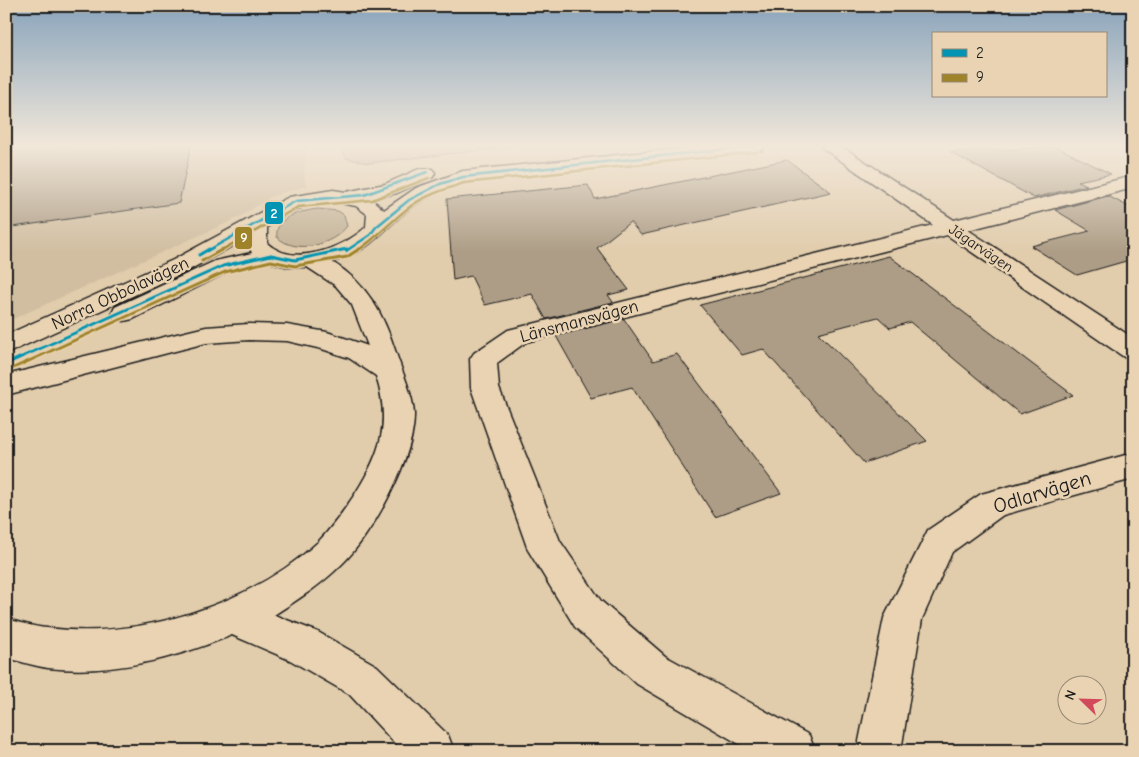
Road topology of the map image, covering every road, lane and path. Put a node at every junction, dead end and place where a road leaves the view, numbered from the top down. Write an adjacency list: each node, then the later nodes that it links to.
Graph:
1 (405, 181): 5 (street, Norra Obbolavägen)
2 (451, 181): 7 (street, Norra Obbolavägen)
3 (882, 181): 8 (street, Jägarvägen)
4 (1133, 182): 8 (street, Länsmansvägen)
5 (351, 197): 6 (street, Norra Obbolavägen); 7 (street, Norra Obbolavägen)
6 (258, 224): 9 (street); 11 (street, Norra Obbolavägen)
7 (376, 227): 10 (street, Norra Obbolavägen)
8 (953, 228): 12 (street, Jägarvägen); 20 (street, Länsmansvägen)
9 (270, 255): 10 (street, Norra Obbolavägen); 13 (street, Norra Obbolavägen)
10 (310, 259): 14 (street)
11 (6, 345)
12 (1133, 351)
13 (6, 364)
14 (388, 371): 15 (street); 17 (street)
15 (6, 385)
16 (1133, 466): 21 (street, Odlarvägen)
17 (233, 617): 18 (street); 19 (street)
18 (6, 638)
19 (432, 751)
20 (793, 751)
21 (880, 751)

